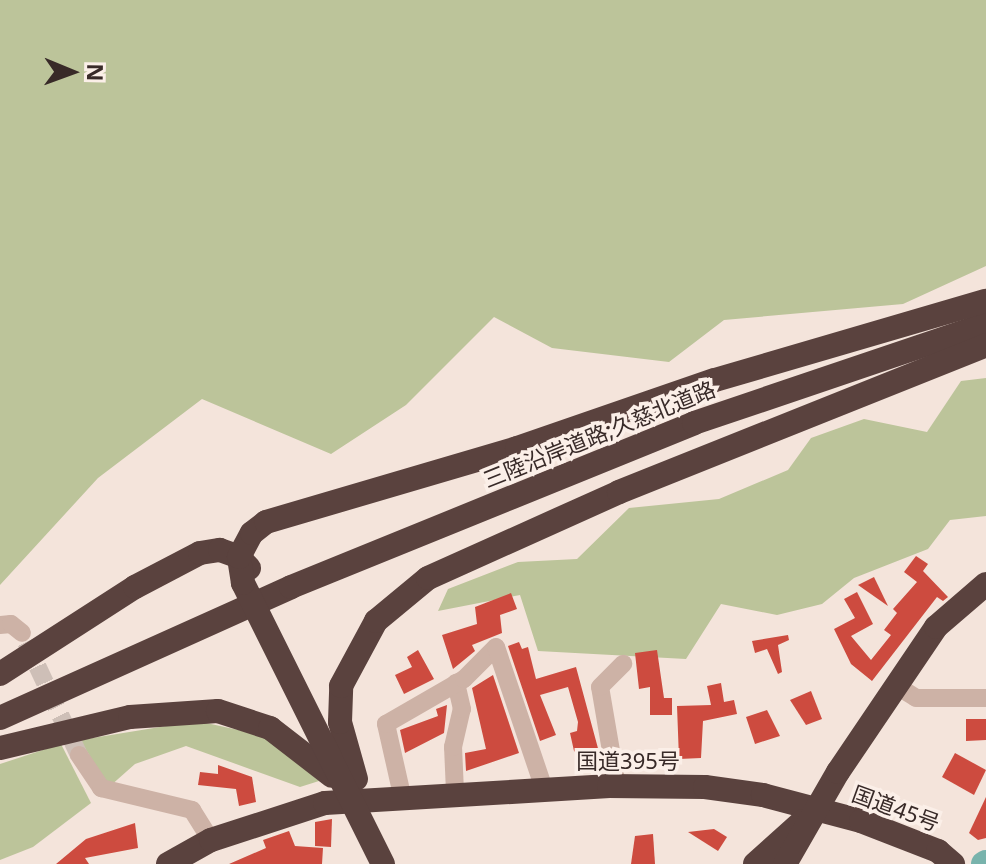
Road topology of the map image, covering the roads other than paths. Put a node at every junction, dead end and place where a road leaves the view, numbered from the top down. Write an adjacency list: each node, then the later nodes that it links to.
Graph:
1 (986, 301): 4 (highway)
2 (986, 324): 13 (highway, 三陸沿岸道路;久慈北道路)
3 (986, 345): 16 (highway)
4 (239, 557): 9 (highway); 16 (highway)
5 (986, 584): 11 (highway)
6 (0, 625): 7 (street)
7 (22, 633)
8 (623, 664): 17 (street)
9 (0, 674)
10 (456, 683): 18 (street); 19 (street); 20 (street)
11 (897, 686): 12 (street); 21 (highway)
12 (986, 698)
13 (0, 718)
14 (0, 748): 16 (highway)
15 (79, 755): 22 (street)
16 (348, 781): 24 (highway)
17 (617, 786): 18 (highway, 国道395号); 21 (highway, 国道395号)
18 (544, 789): 19 (highway, 国道395号)
19 (455, 792): 20 (highway, 国道395号)
20 (402, 795): 22 (highway, 国道395号)
21 (817, 808): 23 (highway, 国道45号); 26 (highway); 27 (highway)
22 (211, 840): 25 (highway, 国道395号)
23 (946, 858)
24 (389, 860)
25 (168, 864)
26 (755, 864)
27 (785, 864)

